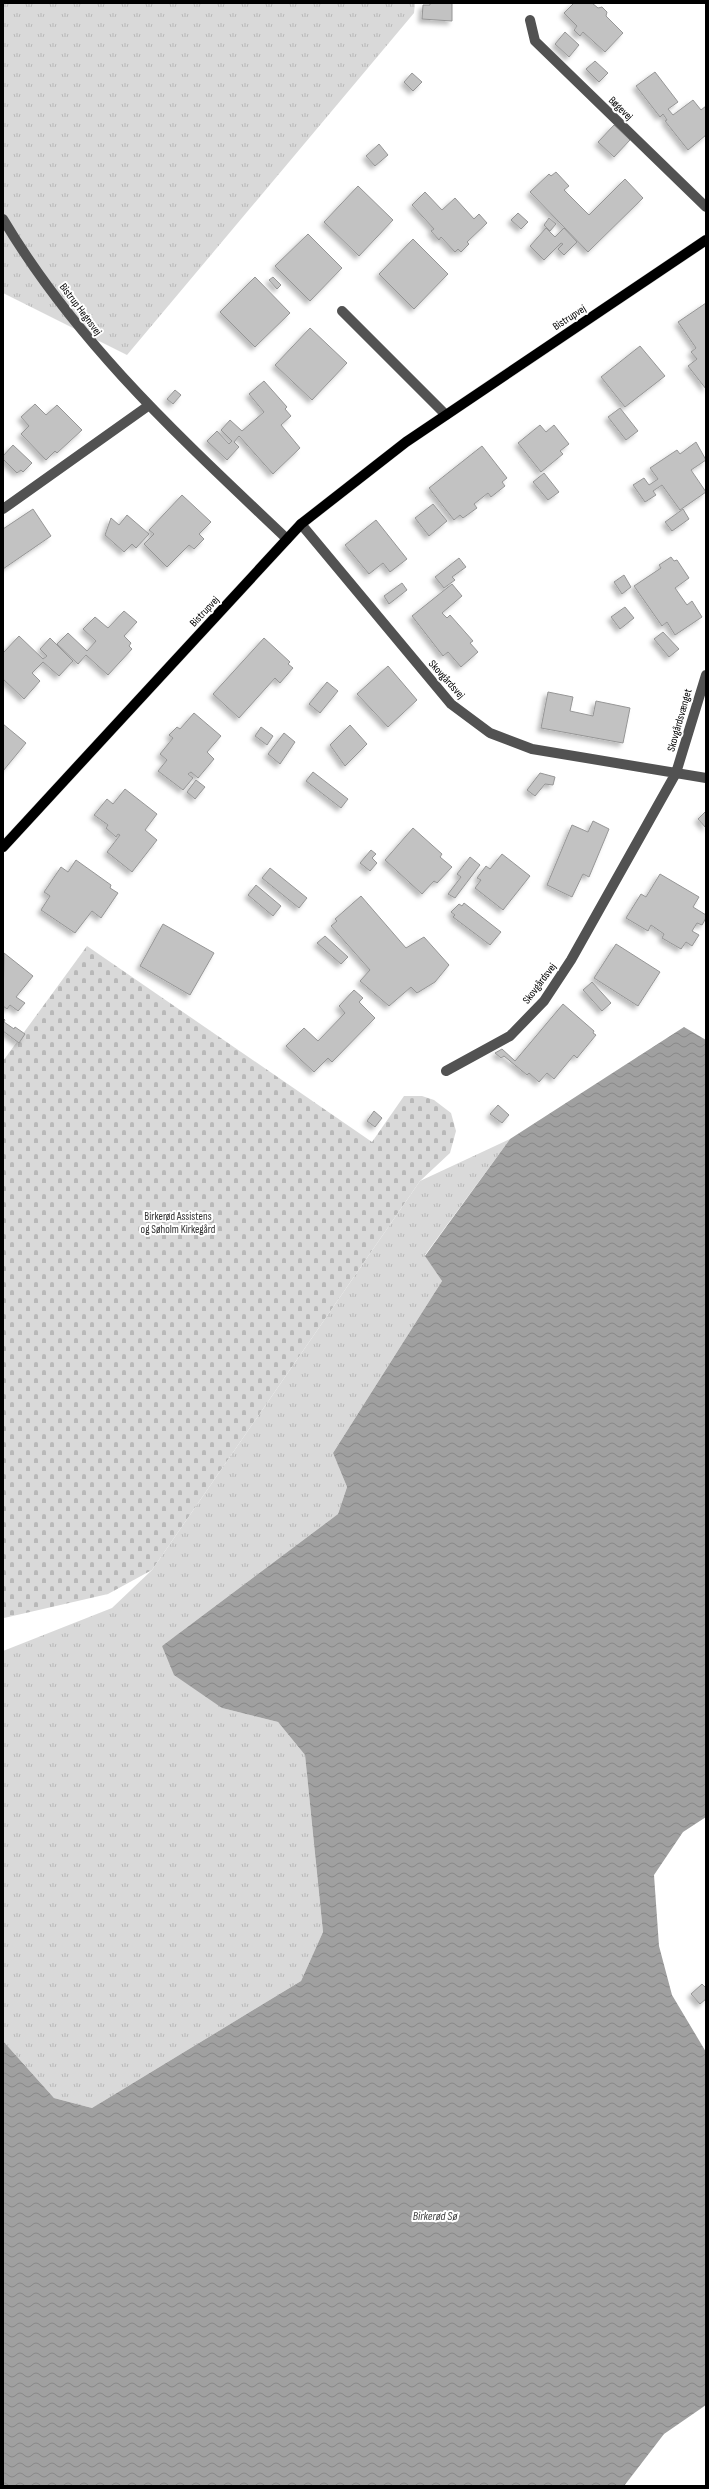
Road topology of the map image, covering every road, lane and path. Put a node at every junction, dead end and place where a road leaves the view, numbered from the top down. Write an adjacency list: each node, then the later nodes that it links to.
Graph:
1 (530, 20): 2 (street, Bøgevej)
2 (706, 207)
3 (3, 219): 6 (street, Bistrup Hegnsvej)
4 (706, 240): 7 (main road, Bistrupvej)
5 (342, 311): 7 (street)
6 (148, 406): 8 (street); 10 (street, Bistrup Hegnsvej)
7 (446, 415): 9 (main road, Bistrupvej)
8 (3, 508)
9 (301, 524): 10 (main road, Bistrupvej); 12 (street, Skovgårdsvej)
10 (287, 539): 14 (main road, Bistrupvej)
11 (706, 675): 12 (street, Skovgårdsvænget)
12 (676, 773): 13 (street, Skovgårdsvej); 15 (street, Skovgårdsvej)
13 (706, 778)
14 (3, 847)
15 (446, 1071)

